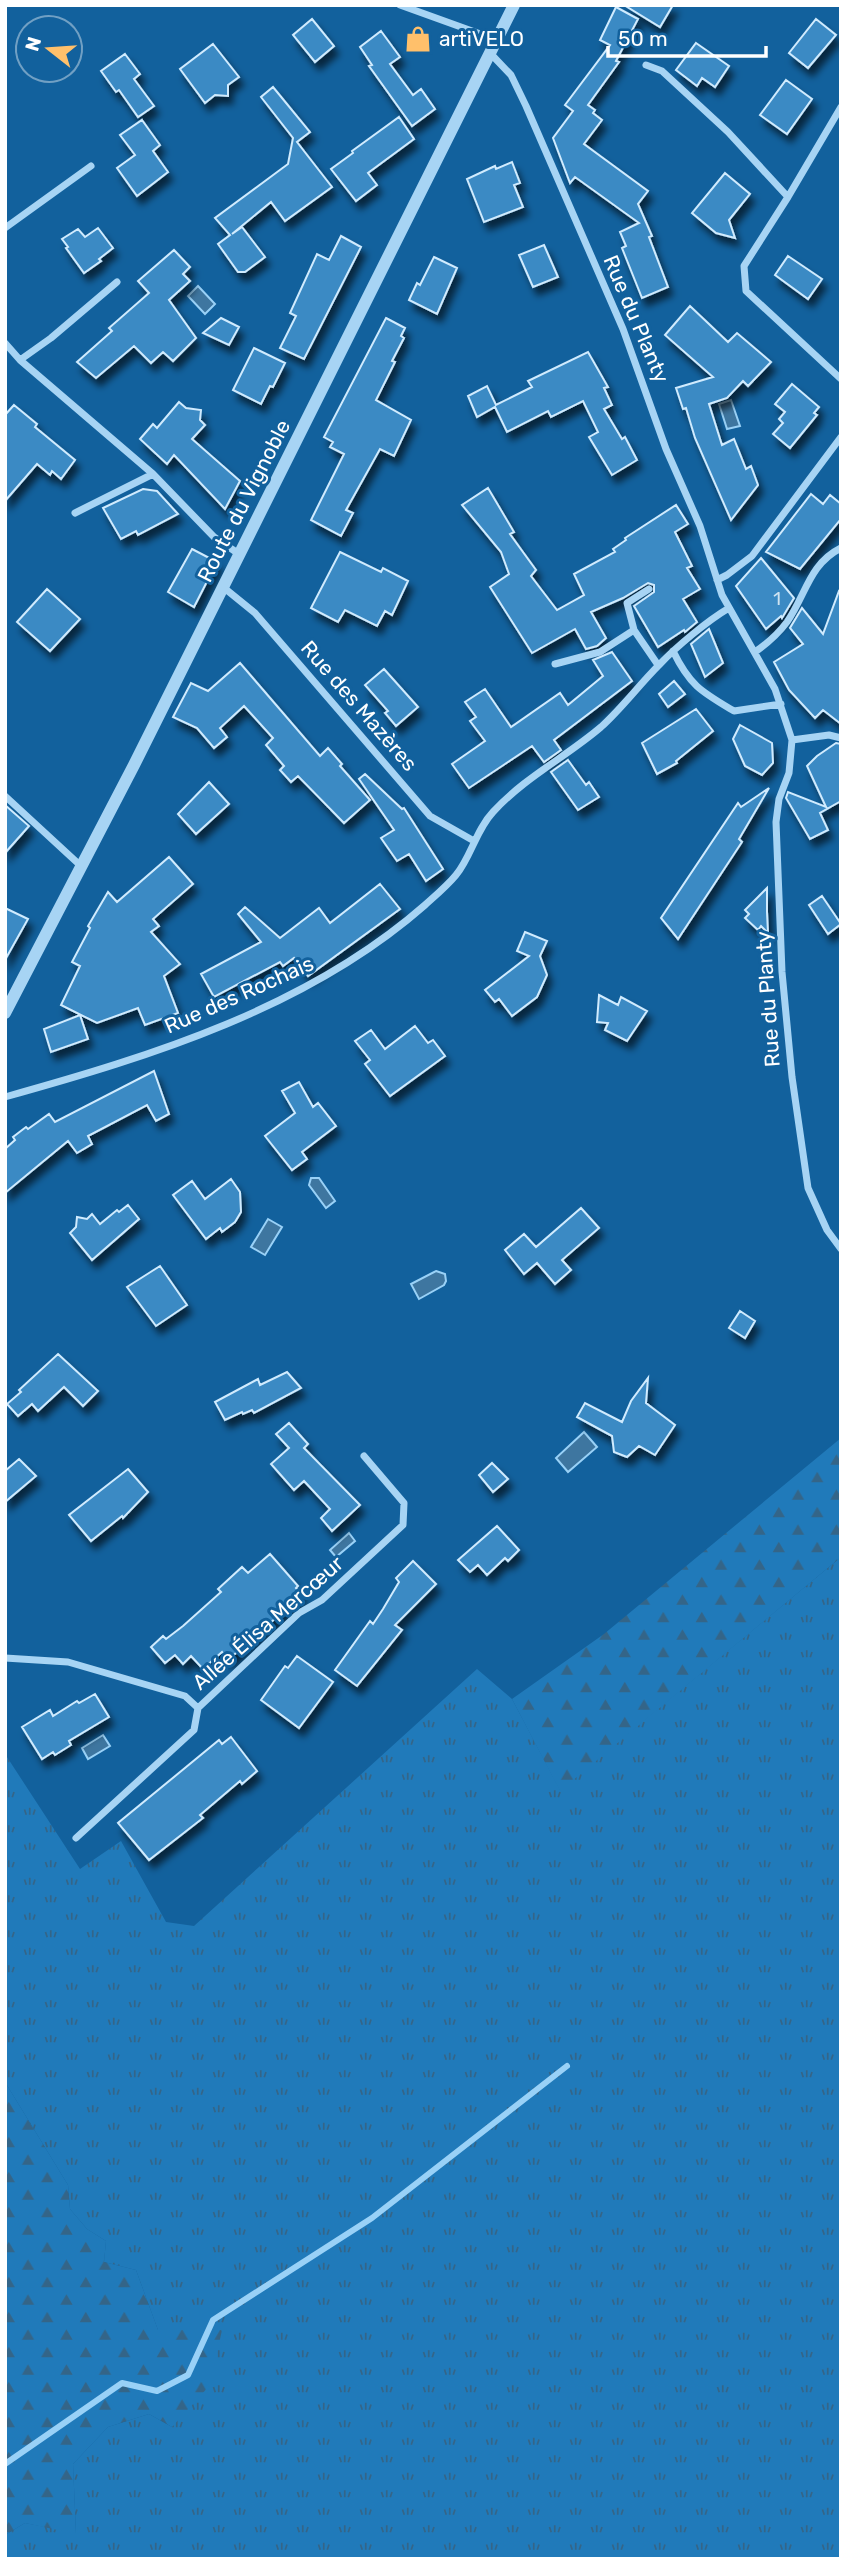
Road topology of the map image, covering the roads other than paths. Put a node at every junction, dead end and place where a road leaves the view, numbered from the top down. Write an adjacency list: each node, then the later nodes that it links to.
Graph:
1 (400, 5): 3 (street)
2 (513, 5): 3 (street, Route du Vignoble)
3 (497, 40): 4 (street, Route du Vignoble)
4 (490, 52): 18 (street, Route du Vignoble); 19 (street, Rue du Planty)
5 (646, 65): 8 (street)
6 (841, 107): 8 (street)
7 (91, 166): 9 (street)
8 (788, 197): 13 (street)
9 (5, 228)
10 (117, 282): 12 (street)
11 (5, 343): 12 (street)
12 (20, 360): 15 (street)
13 (841, 379)
14 (841, 437): 19 (street)
15 (153, 474): 16 (street); 18 (street)
16 (75, 513)
17 (841, 548): 25 (street)
18 (239, 554): 20 (street, Route du Vignoble)
19 (717, 580): 22 (street, Rue du Planty)
20 (222, 587): 32 (street, Rue des Mazères); 33 (street, Route du Vignoble)
21 (649, 589): 23 (street)
22 (729, 608): 24 (street); 25 (street, Rue du Planty)
23 (634, 631): 26 (street); 27 (street)
24 (673, 651): 27 (street); 28 (street)
25 (755, 652): 28 (street, Rue du Planty)
26 (555, 664)
27 (658, 665): 32 (street, Rue des Rochais)
28 (781, 704): 30 (street, Rue du Planty)
29 (841, 738): 30 (street)
30 (792, 740): 36 (street, Rue du Planty)
31 (5, 796): 33 (street)
32 (474, 841): 35 (street, Rue des Rochais)
33 (82, 867): 34 (street, Route du Vignoble)
34 (5, 1013)
35 (5, 1097)
36 (841, 1249)
37 (365, 1456): 39 (street, Allée Élisa Mercœur)
38 (5, 1658): 39 (street)
39 (198, 1708): 40 (street, Allée Élisa Mercœur)
40 (76, 1838)

